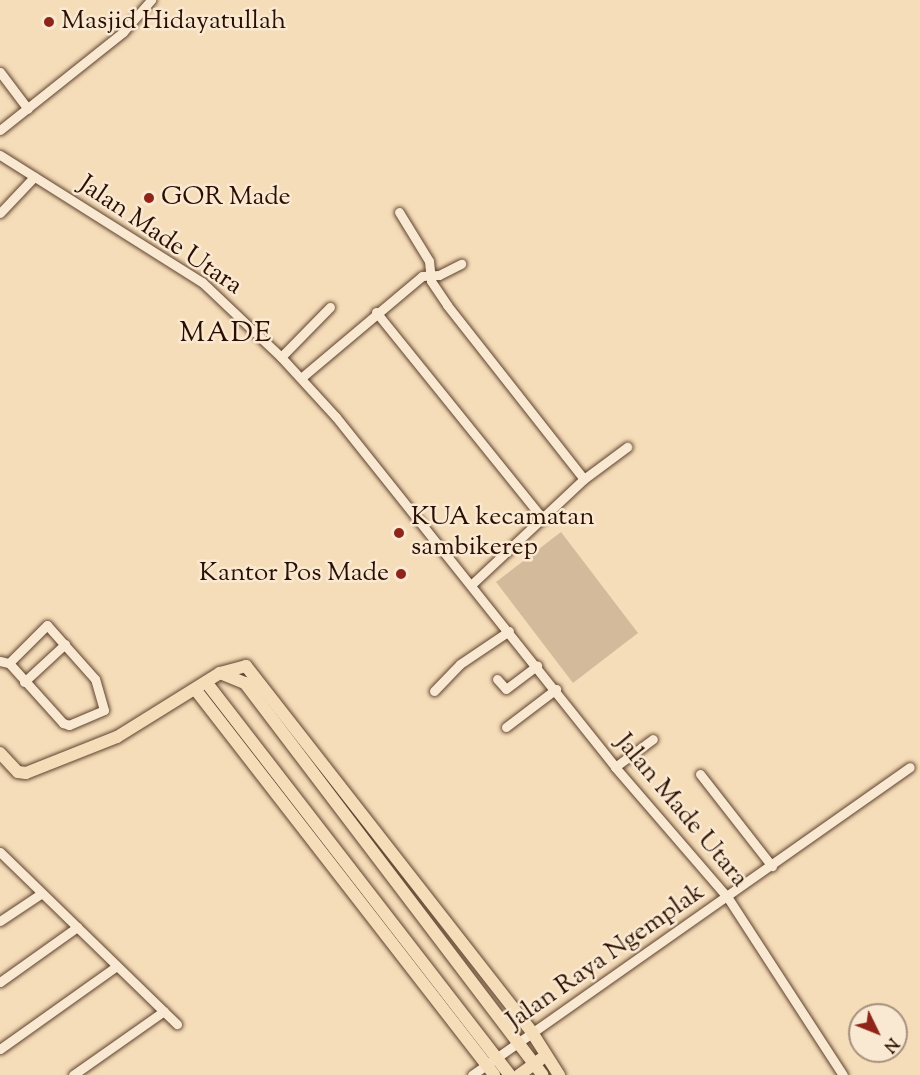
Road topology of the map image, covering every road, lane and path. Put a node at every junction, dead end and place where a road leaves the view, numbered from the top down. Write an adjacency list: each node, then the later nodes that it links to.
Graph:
1 (151, 0): 3 (street)
2 (0, 72): 3 (street)
3 (28, 109): 4 (street)
4 (0, 130)
5 (0, 155): 6 (street, Jalan Made Utara)
6 (34, 177): 8 (street); 13 (street, Jalan Made Utara)
7 (399, 212): 10 (street)
8 (0, 213)
9 (461, 264): 10 (street)
10 (433, 274): 12 (street); 16 (street)
11 (330, 307): 13 (street)
12 (376, 312): 14 (street); 17 (street)
13 (281, 357): 14 (street, Jalan Made Utara)
14 (301, 378): 18 (street, Jalan Made Utara)
15 (627, 447): 16 (street)
16 (584, 479): 17 (street)
17 (543, 519): 18 (street)
18 (471, 585): 19 (street, Jalan Made Utara)
19 (509, 631): 22 (street, Jalan Made Utara); 28 (street)
20 (65, 644): 21 (street); 25 (street); 25 (street)
21 (4, 662): 25 (street)
22 (537, 666): 24 (street); 27 (street, Jalan Made Utara)
23 (220, 673): 26 (main road); 45 (main road); 46 (main road)
24 (497, 679)
25 (24, 682)
26 (200, 686): 31 (main road); 49 (main road); 51 (main road)
27 (556, 689): 29 (street); 32 (street, Jalan Made Utara)
28 (434, 691)
29 (506, 727)
30 (653, 739): 32 (street)
31 (0, 753)
32 (615, 767): 38 (street, Jalan Made Utara)
33 (910, 767): 36 (street, Jalan Raya Ngemplak)
34 (700, 774): 36 (street)
35 (2, 856): 37 (street)
36 (772, 866): 38 (street, Jalan Raya Ngemplak)
37 (42, 893): 39 (street); 40 (street)
38 (728, 898): 45 (street, Jalan Raya Ngemplak); 58 (street, Jalan Made Utara)
39 (0, 921)
40 (77, 927): 41 (street); 42 (street)
41 (117, 966): 43 (street); 47 (street)
42 (0, 982)
43 (164, 1011): 44 (street); 52 (street)
44 (177, 1024)
45 (533, 1034): 46 (street, Jalan Raya Ngemplak); 48 (main road)
46 (522, 1041): 49 (street, Jalan Raya Ngemplak); 50 (main road)
47 (0, 1049)
48 (547, 1055): 50 (main road); 57 (main road)
49 (499, 1057): 51 (street, Jalan Raya Ngemplak); 54 (main road)
50 (535, 1063): 55 (main road); 56 (main road)
51 (491, 1070): 53 (street, Jalan Raya Ngemplak)
52 (73, 1075)
53 (472, 1075)
54 (510, 1075)
55 (519, 1075)
56 (543, 1075)
57 (559, 1075)
58 (843, 1075)

